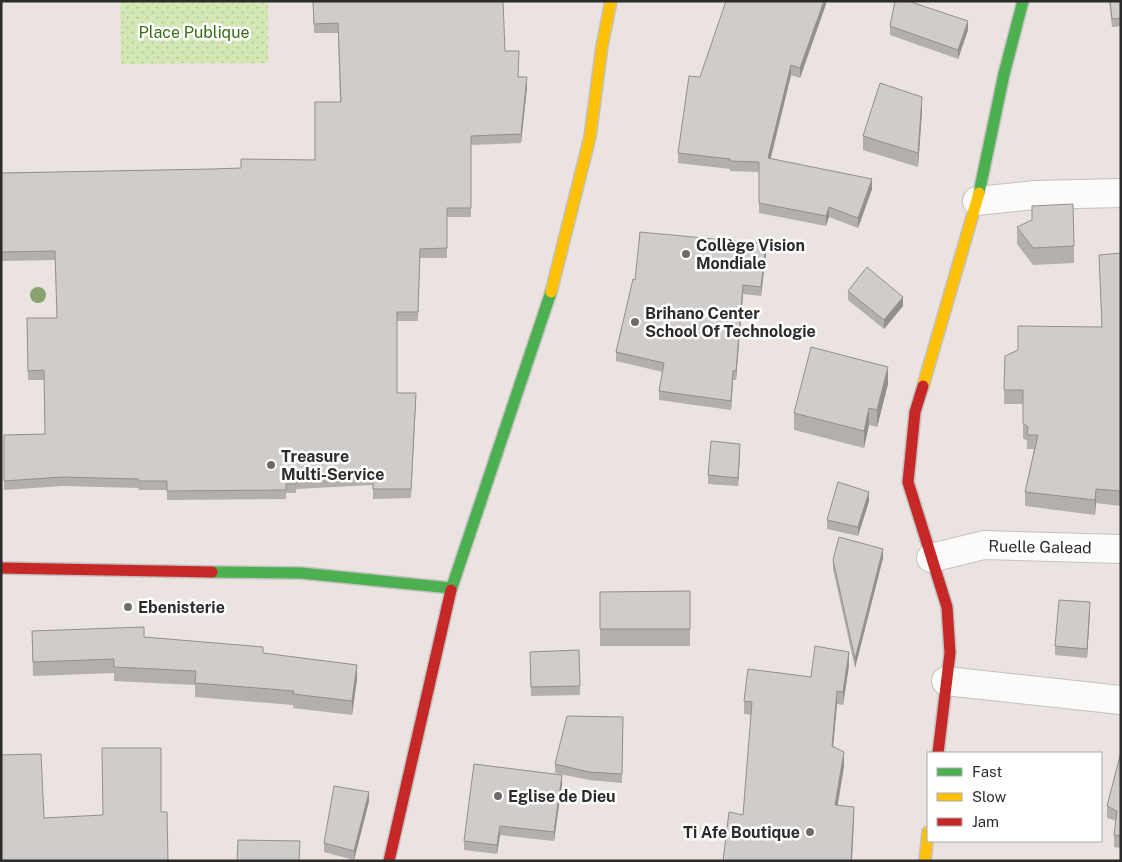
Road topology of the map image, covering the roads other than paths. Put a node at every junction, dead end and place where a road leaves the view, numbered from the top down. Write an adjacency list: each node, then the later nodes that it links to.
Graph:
1 (611, 1): 8 (street)
2 (1023, 1): 4 (street)
3 (1121, 193): 4 (street)
4 (977, 201): 6 (street)
5 (1121, 550): 6 (street, Ruelle Galead)
6 (931, 558): 9 (street)
7 (1, 568): 8 (street)
8 (451, 588): 13 (street)
9 (946, 681): 10 (street); 11 (street)
10 (1121, 700)
11 (938, 752)
12 (927, 842): 14 (street)
13 (389, 861)
14 (925, 861)

